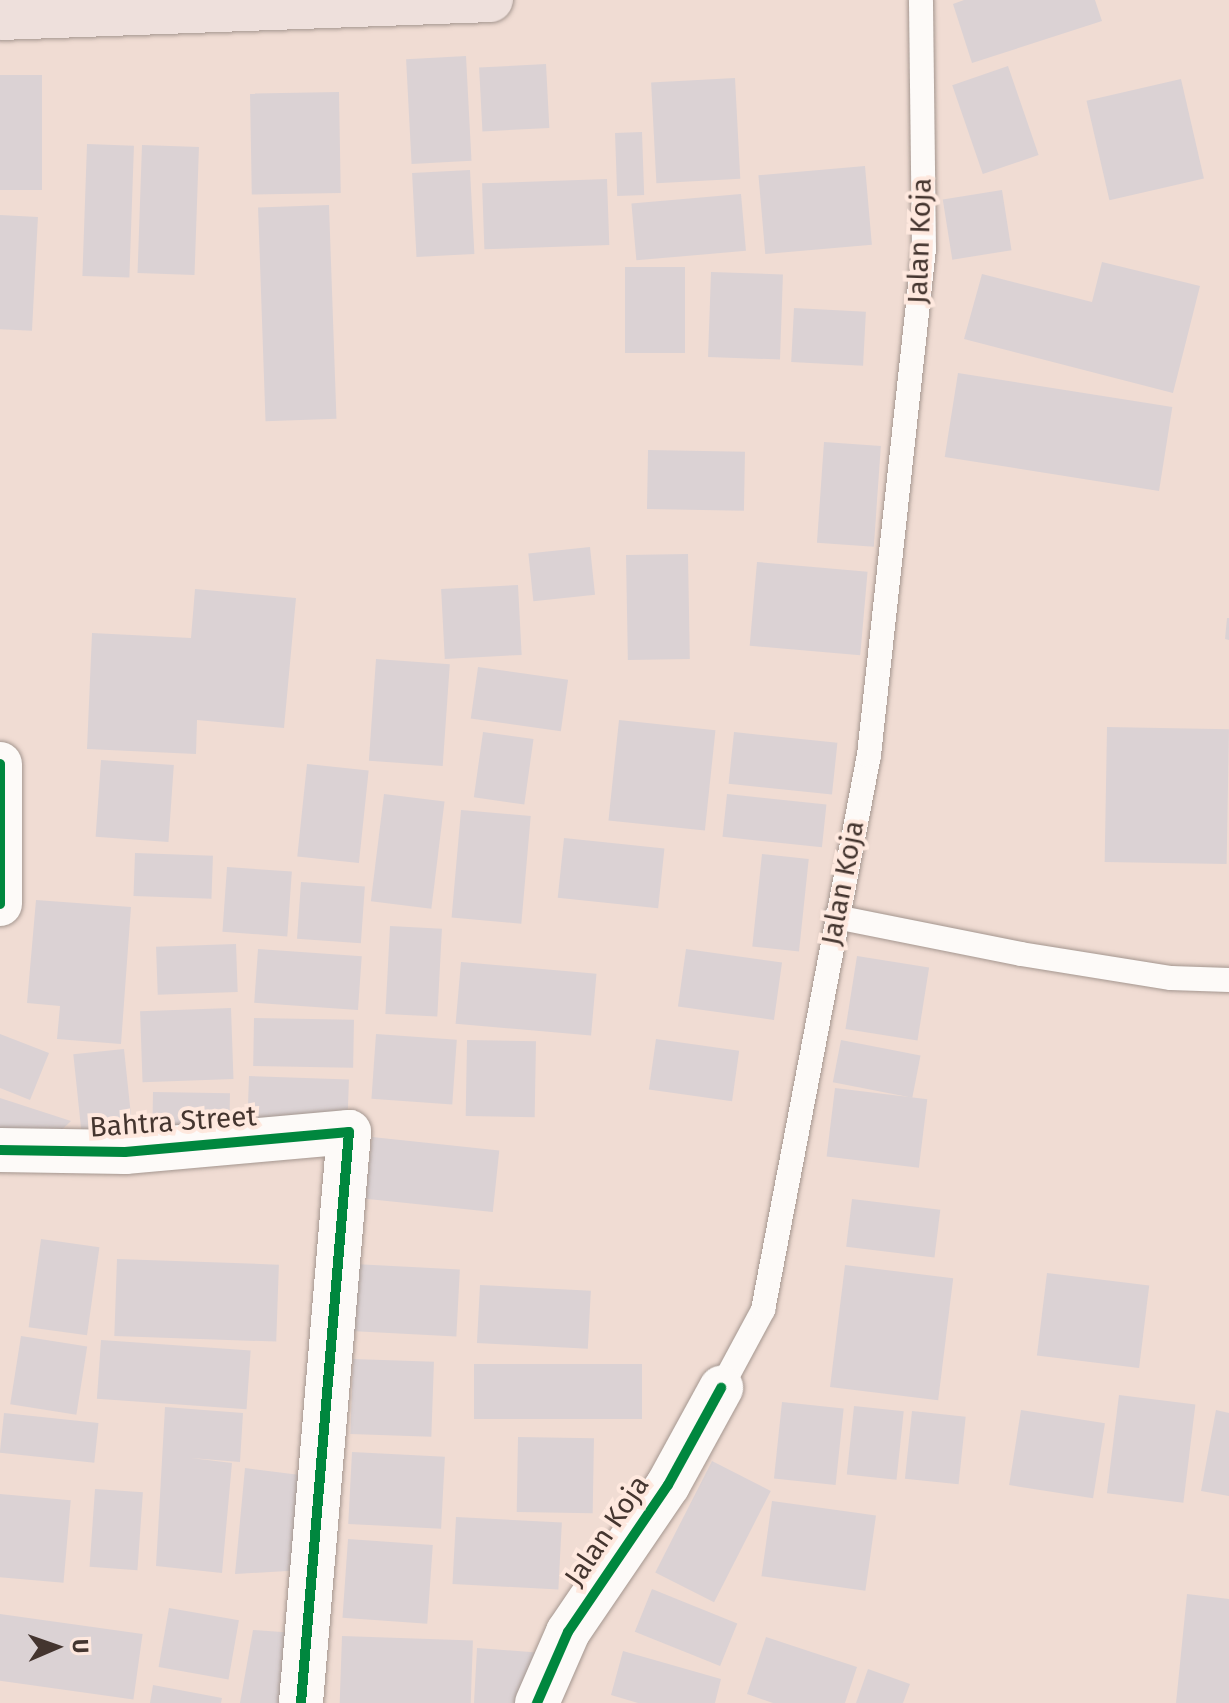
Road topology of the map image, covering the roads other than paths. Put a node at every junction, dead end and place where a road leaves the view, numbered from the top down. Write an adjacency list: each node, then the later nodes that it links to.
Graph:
1 (491, 0): 3 (highway)
2 (921, 0): 6 (lane, Jalan Koja)
3 (0, 18)
4 (0, 764): 5 (street)
5 (0, 904)
6 (836, 917): 7 (lane); 9 (lane, Jalan Koja)
7 (1229, 980)
8 (0, 1150): 10 (street, Bahtra Street)
9 (721, 1388): 11 (street, Jalan Koja)
10 (301, 1703)
11 (537, 1703)

